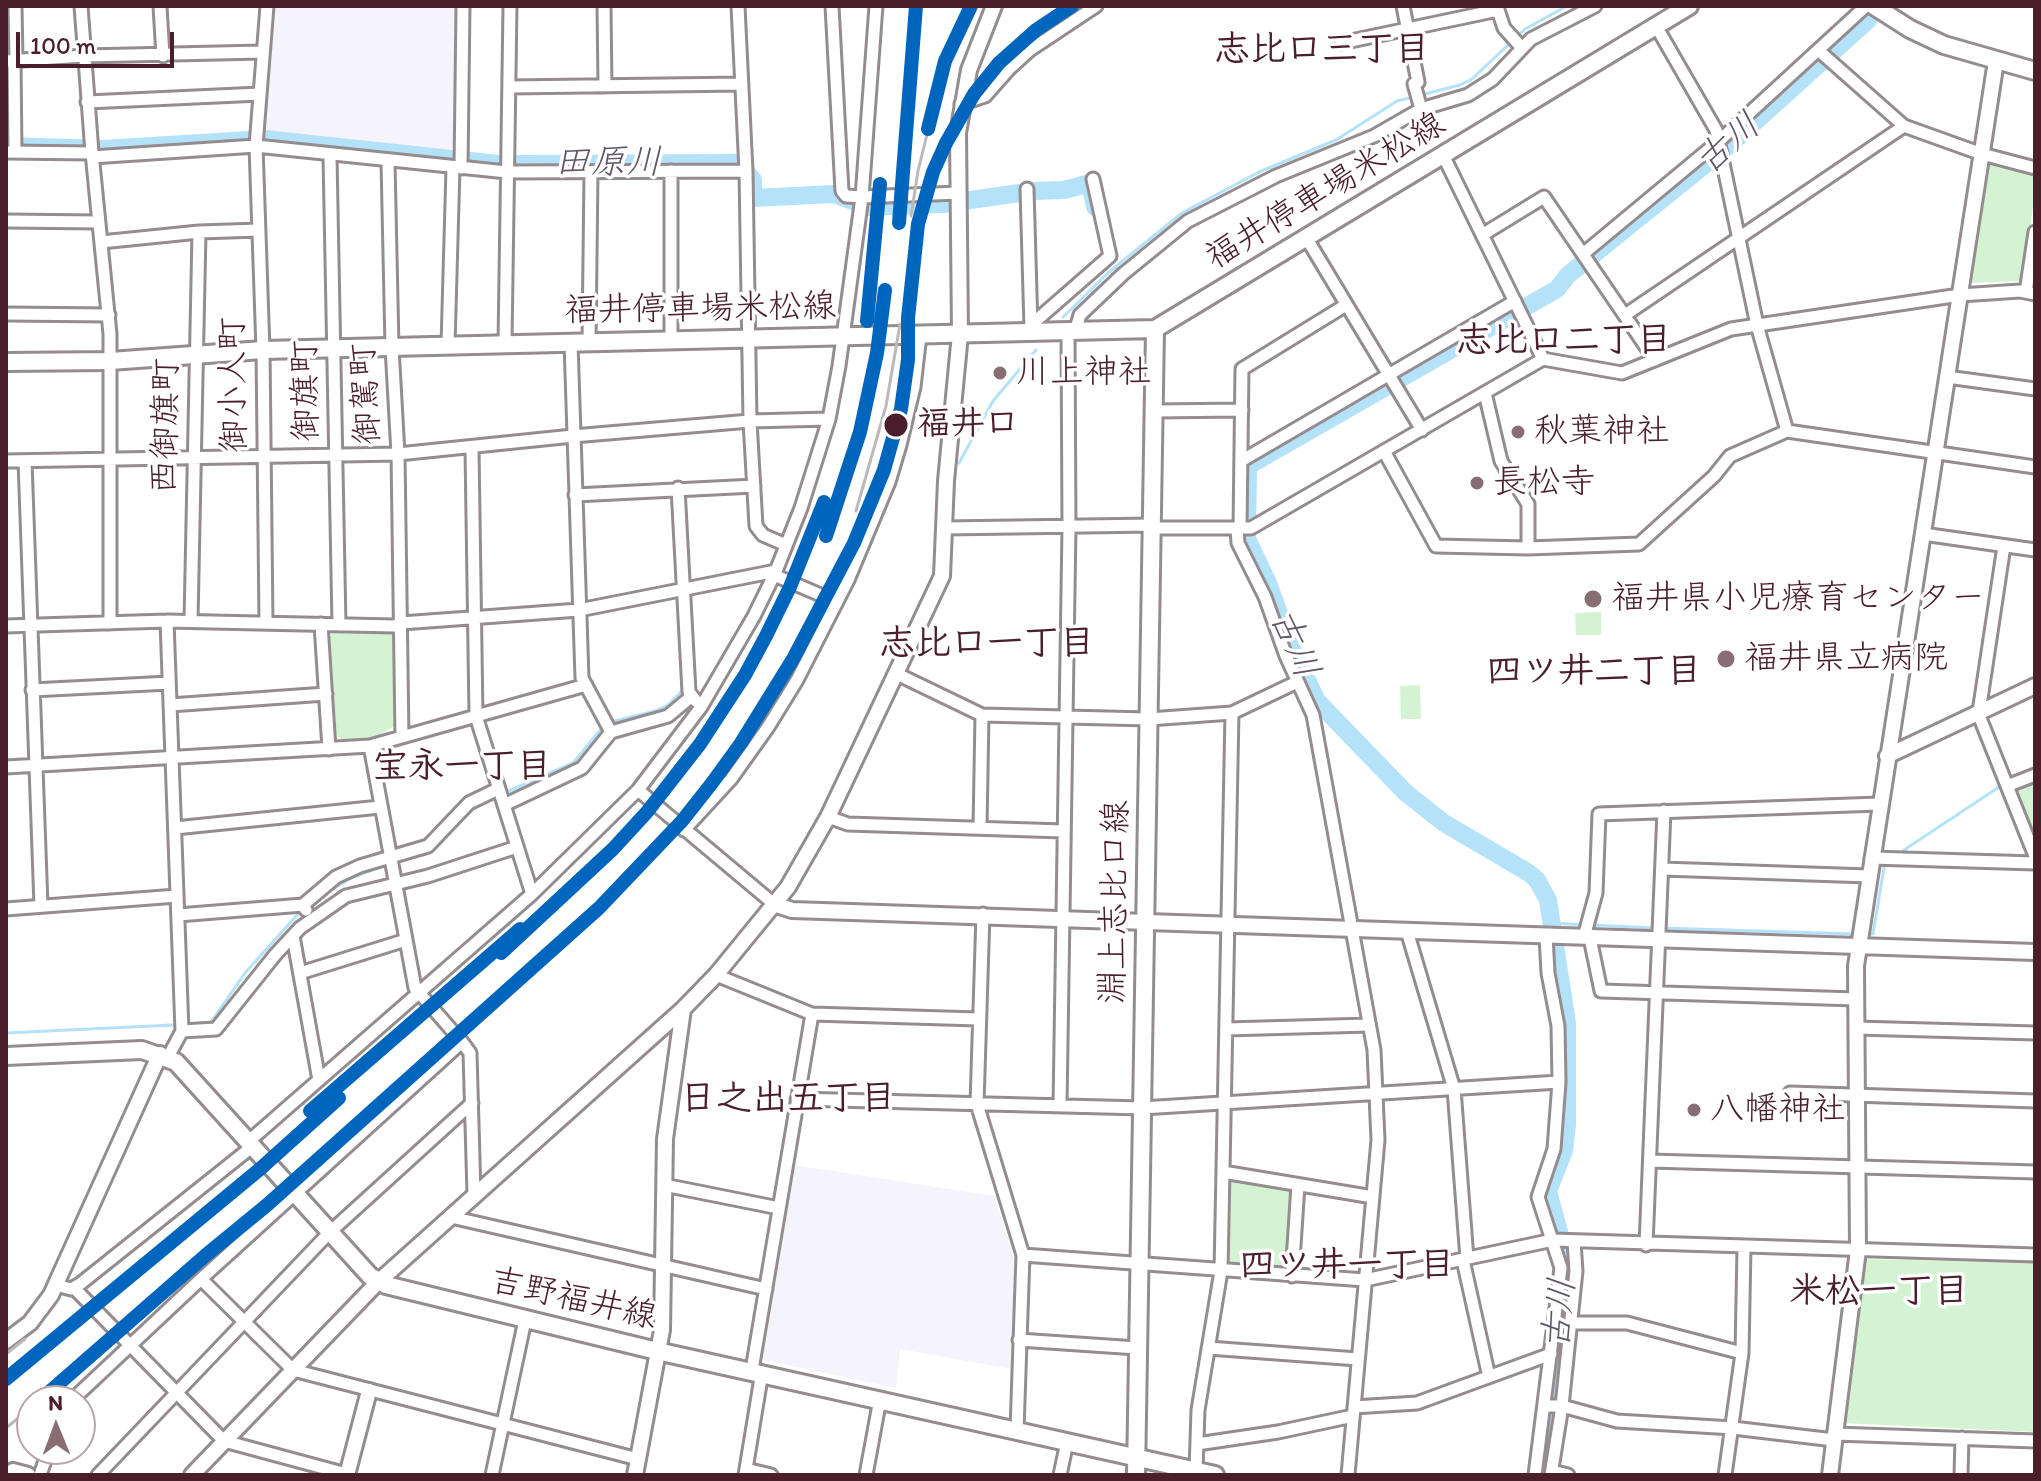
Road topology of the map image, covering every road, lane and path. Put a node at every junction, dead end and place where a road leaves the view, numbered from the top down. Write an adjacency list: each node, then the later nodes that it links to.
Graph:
1 (15, 6): 26 (street)
2 (81, 6): 24 (street)
3 (160, 6): 25 (street)
4 (267, 6): 23 (street, 御小人町)
5 (463, 6): 45 (street)
6 (510, 6): 31 (street)
7 (604, 6): 30 (street)
8 (738, 6): 29 (street)
9 (832, 6): 54 (street)
10 (876, 6): 54 (street)
11 (994, 6): 34 (street)
12 (1096, 6): 34 (street)
13 (1403, 6): 19 (street)
14 (1595, 6): 21 (street)
15 (1689, 6): 18 (main road, 福井停車場米松線)
16 (1866, 6): 22 (street)
17 (1884, 9): 27 (main road)
18 (1656, 26): 37 (street); 42 (main road, 福井停車場米松線)
19 (1408, 31): 20 (street); 21 (street); 35 (street)
20 (1341, 43)
21 (1522, 48): 35 (street)
22 (1818, 50): 36 (street); 37 (street)
23 (262, 52): 25 (street); 32 (street, 御小人町)
24 (85, 56): 25 (street); 26 (street); 33 (street)
25 (163, 56)
26 (12, 61): 39 (street)
27 (1996, 61): 28 (main road); 40 (street)
28 (2035, 71)
29 (742, 84): 30 (street); 48 (street)
30 (605, 86): 31 (street)
31 (509, 87): 49 (street)
32 (260, 94): 33 (street); 38 (street, 御小人町)
33 (87, 102): 41 (street)
34 (961, 104): 53 (street)
35 (1421, 109): 66 (street)
36 (1904, 126): 40 (street); 62 (street)
37 (1719, 141): 62 (street); 64 (street)
38 (256, 146): 41 (street); 43 (street); 57 (street, 御小人町)
39 (10, 152): 41 (street)
40 (1982, 154): 46 (street); 68 (street)
41 (92, 155): 56 (street)
42 (1443, 155): 60 (street); 61 (main road, 福井停車場米松線)
43 (330, 156): 44 (street); 88 (street, 御旗町)
44 (388, 162): 45 (street); 87 (street, 御駕町)
45 (457, 168): 49 (street); 86 (street)
46 (2035, 168)
47 (671, 171): 48 (street); 50 (street); 82 (street)
48 (746, 171): 81 (street)
49 (507, 172): 50 (street); 85 (street)
50 (591, 172): 84 (street)
51 (1093, 179): 65 (street)
52 (1027, 189): 75 (street)
53 (958, 193): 54 (street); 78 (street)
54 (862, 197): 80 (street)
55 (6, 221): 56 (street)
56 (99, 222): 63 (street)
57 (259, 230): 58 (street); 89 (street, 御小人町)
58 (199, 232): 63 (street); 90 (street, 西御旗町)
59 (2035, 232): 67 (street)
60 (1482, 235): 64 (street); 69 (street)
61 (1307, 239): 70 (street); 76 (main road, 福井停車場米松線)
62 (1740, 239): 73 (street); 74 (street)
63 (101, 242): 72 (street)
64 (1583, 254): 73 (street)
65 (1110, 259): 66 (street); 75 (street)
66 (1122, 272): 77 (street)
67 (2031, 293): 68 (street)
68 (1960, 295): 74 (street); 96 (street)
69 (1515, 301): 91 (street); 95 (street)
70 (1346, 305): 95 (street); 99 (street)
71 (6, 314): 72 (street)
72 (109, 315): 93 (street)
73 (1625, 315): 92 (street)
74 (1757, 325): 92 (street); 104 (street)
75 (1031, 329): 77 (main road, 福井停車場米松線); 78 (main road, 福井停車場米松線)
76 (1155, 329): 77 (main road, 福井停車場米松線); 100 (main road, 淵上志比口線)
77 (1072, 332): 122 (street)
78 (960, 334): 79 (main road, 福井停車場米松線); 123 (street)
79 (920, 335): 80 (main road, 福井停車場米松線); 132 (street)
80 (844, 337): 81 (main road, 福井停車場米松線); 101 (street)
81 (747, 339): 82 (main road, 福井停車場米松線); 102 (street)
82 (671, 340): 84 (main road, 福井停車場米松線)
83 (571, 343): 84 (main road, 福井停車場米松線); 85 (main road, 福井停車場米松線); 105 (street)
84 (589, 343)
85 (505, 344): 86 (main road, 福井停車場米松線)
86 (448, 345): 87 (main road, 福井停車場米松線)
87 (392, 347): 88 (main road, 福井停車場米松線); 109 (street, 御駕町)
88 (334, 349): 89 (main road, 福井停車場米松線); 110 (street, 御旗町)
89 (263, 350): 90 (main road, 福井停車場米松線); 111 (street, 御小人町)
90 (196, 355): 93 (main road, 福井停車場米松線); 112 (street, 西御旗町)
91 (1543, 359): 92 (street); 98 (street)
92 (1655, 360)
93 (110, 361): 94 (main road, 福井停車場米松線); 113 (street)
94 (6, 362)
95 (1389, 375): 103 (street); 116 (street)
96 (1947, 377): 97 (street); 108 (street)
97 (2035, 389)
98 (1485, 393): 103 (street); 128 (street)
99 (1242, 410): 100 (street); 116 (street)
100 (1155, 411): 121 (main road, 淵上志比口線)
101 (829, 419): 102 (street); 126 (street)
102 (750, 421): 105 (street); 118 (street)
103 (1422, 430): 107 (street)
104 (1787, 431): 108 (street); 128 (street)
105 (573, 436): 106 (street); 120 (street)
106 (472, 449): 109 (street); 134 (street)
107 (1384, 451): 124 (street); 128 (street)
108 (1936, 452): 117 (street); 125 (street)
109 (398, 454): 110 (street); 139 (street, 御駕町)
110 (336, 455): 111 (street); 142 (street, 御旗町)
111 (264, 457): 112 (street); 137 (street, 御小人町)
112 (195, 458): 113 (street); 136 (street, 西御旗町)
113 (110, 459): 115 (street); 138 (street)
114 (6, 461): 115 (street)
115 (25, 461): 141 (street)
116 (1241, 461): 124 (street)
117 (2035, 467)
118 (754, 486): 119 (street); 126 (street)
119 (678, 488): 120 (street); 131 (street)
120 (575, 495): 133 (street)
121 (1153, 526): 122 (street); 124 (street); 159 (main road, 淵上志比口線)
122 (1069, 527): 123 (street); 158 (street)
123 (944, 528): 144 (street)
124 (1239, 529): 145 (street)
125 (1923, 534): 127 (street); 164 (street)
126 (786, 545): 130 (street)
127 (2004, 546): 129 (street); 154 (street)
128 (1528, 548)
129 (2035, 550)
130 (775, 573): 131 (street); 132 (street); 153 (street)
131 (684, 589): 133 (street); 151 (street)
132 (837, 602): 179 (street)
133 (579, 610): 134 (street); 147 (street)
134 (475, 618): 139 (street); 157 (street)
135 (167, 621): 136 (street); 138 (street); 146 (street)
136 (191, 621): 137 (street)
137 (266, 622): 140 (street)
138 (110, 623): 141 (street)
139 (401, 623): 142 (street); 161 (street, 御駕町)
140 (321, 624): 142 (street); 150 (street)
141 (30, 625): 143 (street); 149 (street)
142 (339, 625)
143 (6, 626)
144 (897, 674): 156 (street); 176 (street)
145 (1297, 682): 155 (street); 201 (street)
146 (169, 683): 149 (street); 152 (street)
147 (586, 685): 157 (street); 160 (street)
148 (2035, 686): 154 (street)
149 (32, 690): 166 (street)
150 (326, 694): 152 (street); 163 (street)
151 (692, 696): 153 (street); 160 (street)
152 (170, 705): 165 (street)
153 (701, 707): 171 (street)
154 (1978, 712): 164 (street); 169 (street)
155 (1232, 713): 159 (street); 200 (street)
156 (982, 715): 158 (street); 178 (street)
157 (476, 716): 161 (street); 170 (street)
158 (1065, 717): 159 (street); 180 (street)
159 (1149, 719): 199 (main road, 淵上志比口線)
160 (611, 732): 173 (street)
161 (402, 737): 162 (street)
162 (370, 746): 163 (street); 174 (street)
163 (329, 749): 165 (street)
164 (1887, 756): 172 (street)
165 (172, 757): 166 (street); 177 (street)
166 (35, 764): 167 (street); 193 (street)
167 (6, 767)
168 (2035, 775): 169 (street)
169 (2007, 786): 183 (street)
170 (498, 789): 173 (street); 182 (street)
171 (638, 790): 179 (street); 189 (street)
172 (1879, 804): 175 (street); 184 (street)
173 (504, 805): 181 (street)
174 (380, 807): 177 (street); 182 (street)
175 (1664, 811): 186 (street); 205 (street)
176 (828, 817): 178 (street); 191 (street)
177 (175, 828): 190 (street)
178 (980, 828): 180 (street)
179 (684, 830): 191 (street)
180 (1063, 831): 197 (street)
181 (517, 847): 188 (street); 189 (street)
182 (389, 856): 188 (street); 192 (street)
183 (2035, 856)
184 (1871, 858): 185 (street); 187 (street)
185 (2035, 863)
186 (1662, 869): 187 (street); 207 (street)
187 (1869, 876): 208 (street)
188 (394, 883): 198 (street); 206 (street)
189 (532, 894): 213 (street)
190 (177, 896): 193 (street); 196 (street)
191 (774, 904): 195 (street); 211 (street)
192 (303, 905): 196 (street); 198 (street)
193 (41, 906): 194 (street)
194 (6, 909)
195 (983, 914): 197 (street); 217 (street)
196 (178, 915): 221 (street)
197 (1062, 918): 199 (street); 237 (street)
198 (311, 920): 203 (street)
199 (1145, 922): 200 (street); 238 (main road, 淵上志比口線)
200 (1228, 924): 201 (street); 220 (street)
201 (1350, 929): 202 (street); 218 (street)
202 (1407, 931): 204 (street); 228 (street)
203 (293, 936): 210 (street); 221 (street)
204 (1546, 936): 205 (street); 227 (street)
205 (1587, 938): 207 (street); 212 (street)
206 (406, 940): 210 (street); 213 (street)
207 (1660, 940): 208 (street); 212 (street)
208 (1858, 947): 209 (street); 214 (street)
209 (2035, 952)
210 (300, 973): 226 (street)
211 (716, 975): 215 (street); 216 (street)
212 (1657, 992): 214 (street); 240 (street)
213 (418, 993): 223 (street); 226 (street)
214 (1856, 999): 219 (street)
215 (683, 1009): 244 (street); 247 (street)
216 (812, 1014): 217 (street); 232 (street)
217 (978, 1019): 236 (street)
218 (1369, 1025): 220 (street); 230 (street)
219 (1856, 1028): 222 (street); 231 (street)
220 (1226, 1029): 235 (street)
221 (182, 1031): 225 (street)
222 (2035, 1033)
223 (462, 1042): 234 (street); 246 (street)
224 (6, 1056): 225 (main road)
225 (164, 1056): 239 (main road); 267 (street)
226 (319, 1080): 239 (street)
227 (1559, 1082): 228 (street); 252 (street)
228 (1454, 1089): 230 (street); 259 (street)
229 (1790, 1093): 231 (street)
230 (1377, 1094): 235 (street); 248 (street)
231 (1857, 1096): 233 (street); 241 (street)
232 (797, 1099): 236 (street); 249 (street)
233 (2035, 1101)
234 (472, 1103): 247 (street); 251 (street)
235 (1224, 1103): 238 (street); 242 (street)
236 (977, 1104): 237 (street); 257 (street)
237 (1060, 1106): 238 (street)
238 (1142, 1108): 260 (main road, 淵上志比口線)
239 (251, 1143): 246 (main road); 268 (street)
240 (1650, 1161): 241 (street); 254 (street)
241 (1857, 1167): 243 (street); 256 (street)
242 (1223, 1172): 245 (street); 262 (street)
243 (2035, 1172)
244 (664, 1185): 249 (street); 261 (street)
245 (1298, 1185): 248 (street); 263 (street)
246 (295, 1193): 251 (main road); 264 (street)
247 (474, 1195): 250 (street)
248 (1373, 1197): 265 (street)
249 (779, 1208): 269 (street)
250 (451, 1217): 261 (street); 266 (street)
251 (330, 1232): 266 (main road); 271 (street)
252 (1553, 1240): 253 (street); 259 (street); 280 (street)
253 (1574, 1242): 254 (street); 272 (street)
254 (1646, 1245): 255 (street)
255 (1744, 1247): 256 (street); 279 (street)
256 (1858, 1250): 258 (street); 295 (street)
257 (1023, 1255): 260 (street); 273 (street)
258 (2035, 1255)
259 (1465, 1259): 265 (street); 284 (street)
260 (1138, 1265): 262 (street); 276 (main road, 淵上志比口線)
261 (663, 1268): 269 (street); 278 (street)
262 (1221, 1271): 263 (street); 277 (street)
263 (1292, 1276): 265 (street)
264 (201, 1279): 271 (street); 275 (street)
265 (1365, 1280): 281 (street)
266 (378, 1282): 270 (main road, 吉野福井線); 282 (street)
267 (56, 1285): 268 (street); 274 (street)
268 (74, 1288): 275 (street)
269 (766, 1289): 283 (street)
270 (525, 1320): 278 (main road, 吉野福井線); 292 (street)
271 (245, 1322): 282 (street); 287 (street)
272 (1570, 1323): 279 (street); 290 (street)
273 (1019, 1340): 276 (street); 294 (street)
274 (6, 1341)
275 (130, 1346): 285 (street); 287 (street)
276 (1137, 1348): 301 (main road, 淵上志比口線)
277 (1208, 1348): 281 (street); 300 (street)
278 (657, 1351): 283 (main road, 吉野福井線); 302 (street)
279 (1742, 1353): 293 (street)
280 (1551, 1354): 284 (street); 289 (street)
281 (1358, 1359): 291 (street)
282 (293, 1370): 286 (street); 297 (street)
283 (757, 1371): 288 (main road, 吉野福井線); 304 (street)
284 (1489, 1377): 291 (street)
285 (88, 1385)
286 (369, 1391): 292 (street); 308 (street)
287 (177, 1393): 297 (street); 306 (street)
288 (880, 1399): 294 (main road, 吉野福井線); 312 (street)
289 (1545, 1406): 290 (street); 317 (street)
290 (1562, 1406): 293 (street); 305 (street)
291 (1353, 1411): 300 (street); 316 (street)
292 (503, 1424): 302 (street); 309 (street)
293 (1733, 1428): 295 (street); 319 (street)
294 (1017, 1430): 299 (main road, 吉野福井線)
295 (1834, 1437): 296 (street); 320 (street)
296 (1962, 1438): 298 (street); 321 (street)
297 (224, 1441): 307 (street); 308 (street)
298 (2035, 1441)
299 (1067, 1442): 301 (main road, 吉野福井線); 313 (street)
300 (1197, 1444): 303 (street)
301 (1136, 1457): 303 (main road, 吉野福井線); 314 (main road, 淵上志比口線)
302 (638, 1459): 310 (street)
303 (1196, 1471): 315 (main road, 吉野福井線)
304 (745, 1472): 311 (street)
305 (1552, 1473): 318 (street)
306 (98, 1475)
307 (192, 1475)
308 (348, 1475)
309 (492, 1475)
310 (635, 1475)
311 (771, 1475)
312 (866, 1475)
313 (1060, 1475)
314 (1136, 1475)
315 (1215, 1475)
316 (1348, 1475)
317 (1535, 1475)
318 (1568, 1475)
319 (1725, 1475)
320 (1830, 1475)
321 (1961, 1475)

